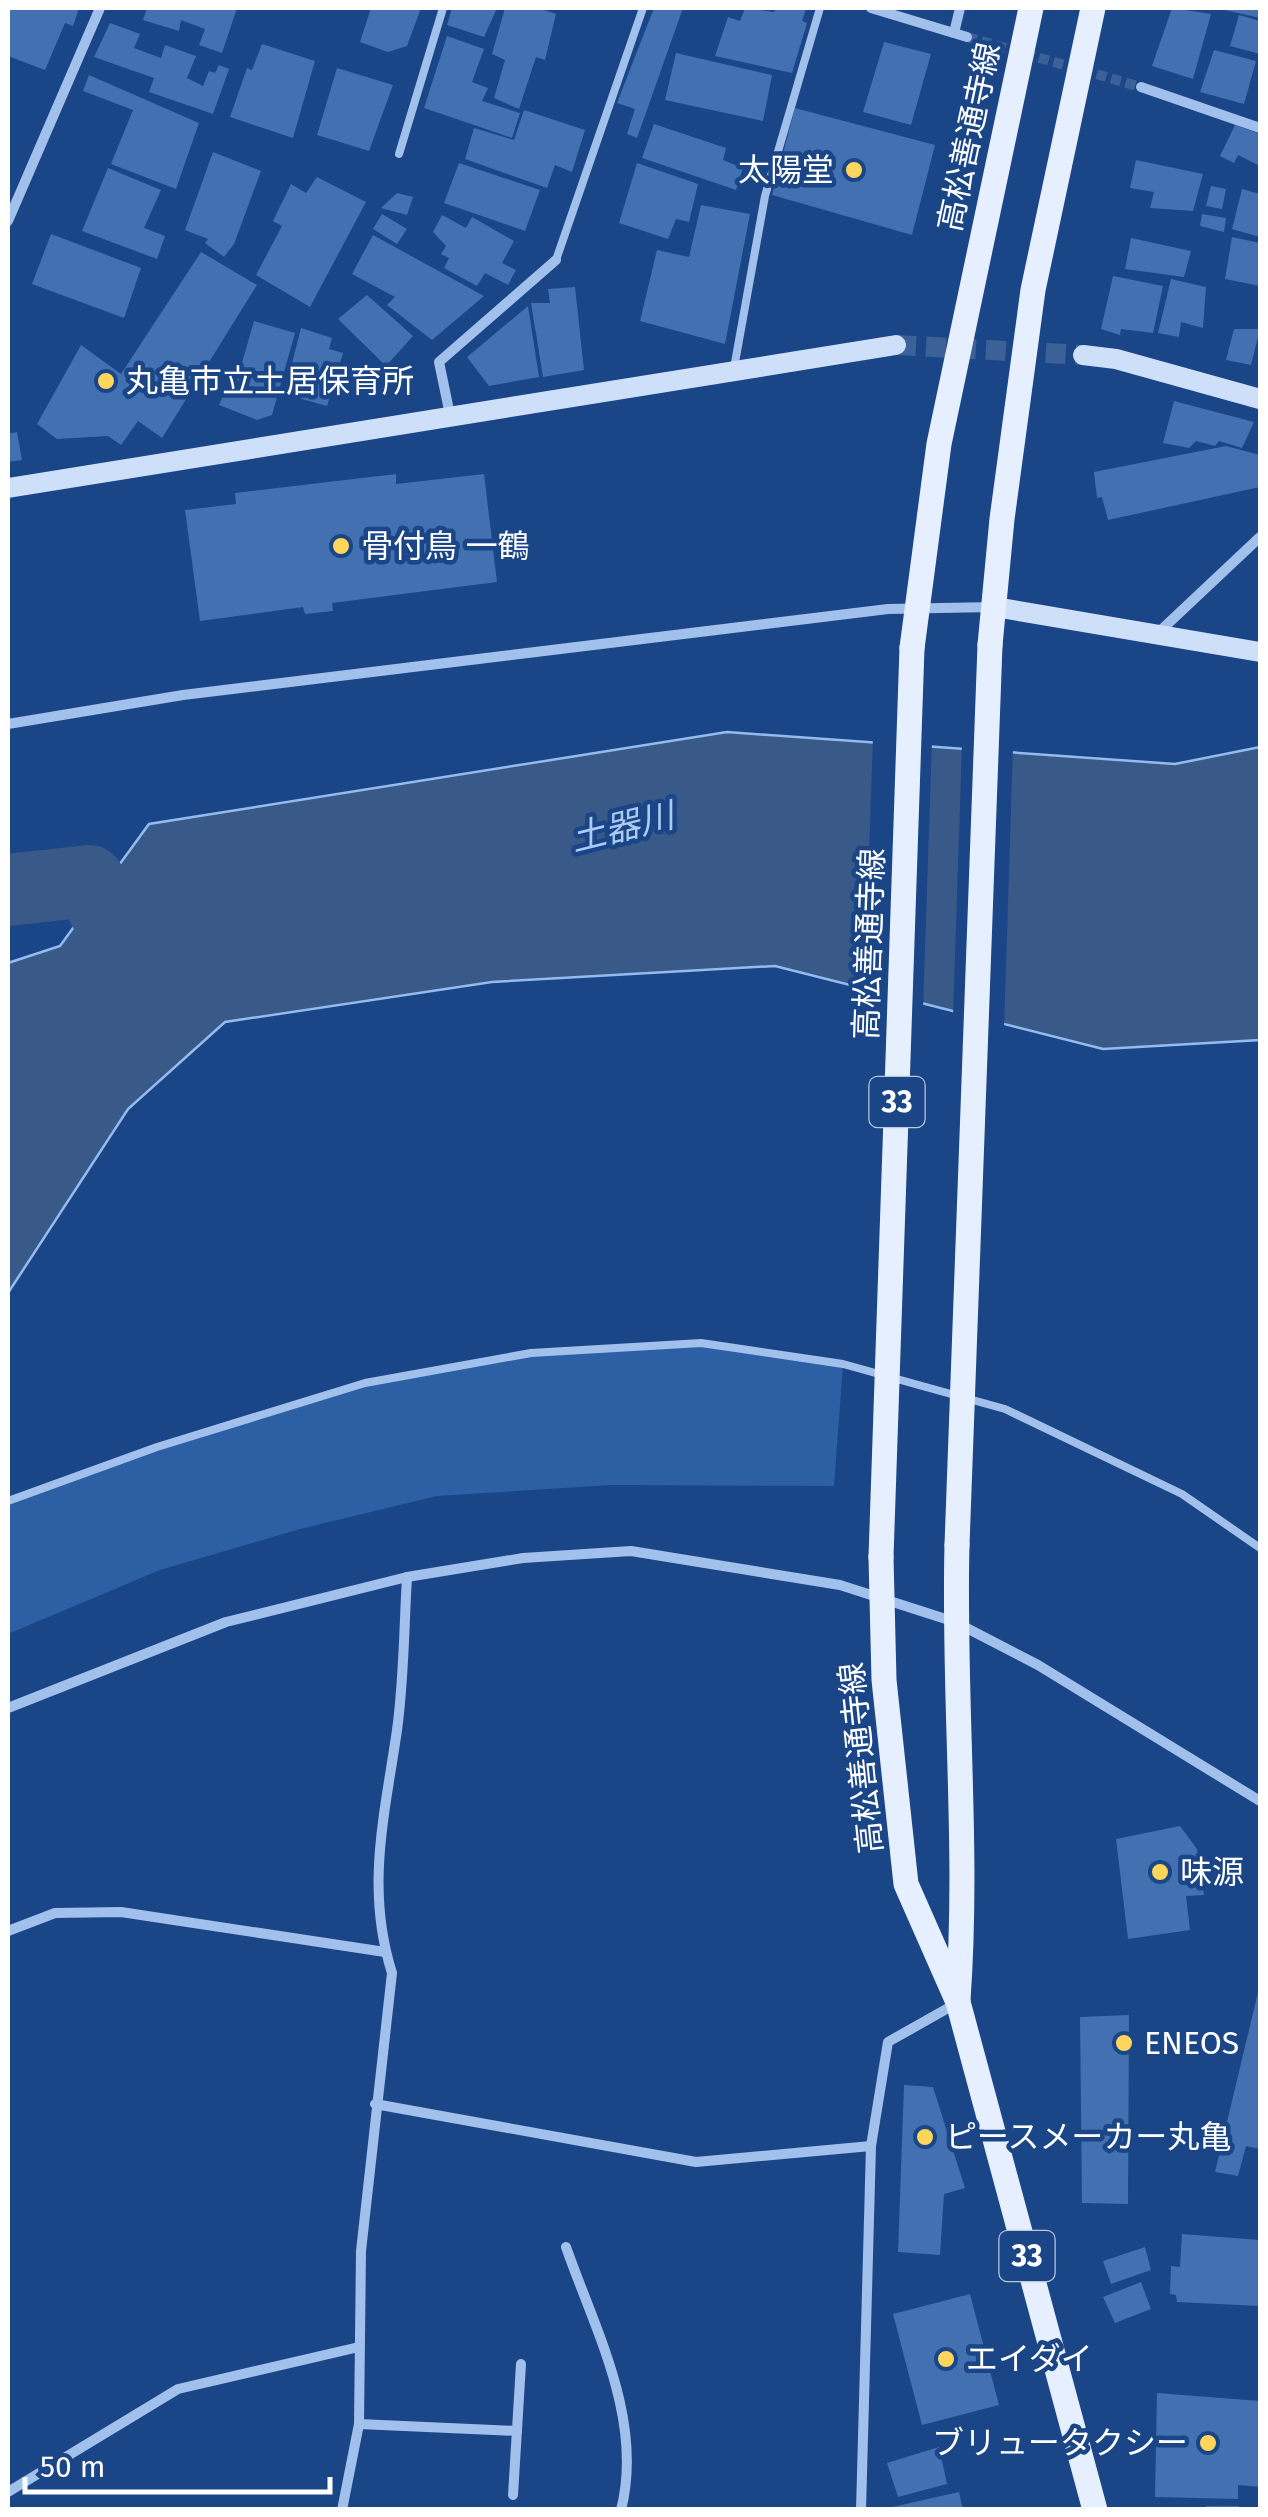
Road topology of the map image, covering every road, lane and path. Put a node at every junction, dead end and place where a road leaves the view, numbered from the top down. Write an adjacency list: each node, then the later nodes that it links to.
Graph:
1 (100, 8): 14 (street)
2 (443, 8): 13 (lane)
3 (643, 8): 15 (lane)
4 (820, 8): 18 (lane)
5 (871, 8): 9 (street)
6 (960, 8): 9 (street)
7 (1031, 8): 23 (main road, 高松善通寺線 / 33)
8 (1093, 8): 24 (main road, 高松善通寺線 / 33)
9 (954, 33): 10 (street)
10 (967, 37)
11 (1142, 87): 12 (street)
12 (1260, 128)
13 (400, 154)
14 (8, 221)
15 (556, 260): 20 (street)
16 (896, 345): 18 (street)
17 (1082, 355): 19 (street)
18 (734, 368): 20 (street)
19 (1260, 400)
20 (450, 416): 21 (street)
21 (8, 488)
22 (1260, 537): 25 (street)
23 (917, 607): 24 (street); 27 (street); 31 (main road, 高松善通寺線 / 33, bridge)
24 (995, 607): 25 (street); 32 (main road, 高松善通寺線 / 33, bridge)
25 (1159, 632): 26 (street)
26 (1260, 652)
27 (8, 724)
28 (8, 1501): 29 (lane)
29 (1260, 1548)
30 (407, 1576): 31 (street); 33 (street); 36 (street)
31 (879, 1596): 32 (street); 37 (main road, 高松善通寺線 / 33)
32 (955, 1622): 34 (street); 37 (main road, 高松善通寺線 / 33)
33 (8, 1708)
34 (1260, 1801)
35 (8, 1930): 36 (street)
36 (385, 1952): 38 (street)
37 (958, 2002): 39 (street); 50 (main road, 高松善通寺線 / 33)
38 (375, 2104): 39 (street); 41 (street)
39 (871, 2146): 49 (street)
40 (566, 2247): 48 (street)
41 (359, 2347): 43 (street); 45 (street)
42 (521, 2364): 44 (street)
43 (359, 2424): 44 (street); 47 (street)
44 (517, 2431): 46 (street)
45 (8, 2492)
46 (513, 2495)
47 (342, 2510)
48 (621, 2510)
49 (861, 2510)
50 (1096, 2510)

